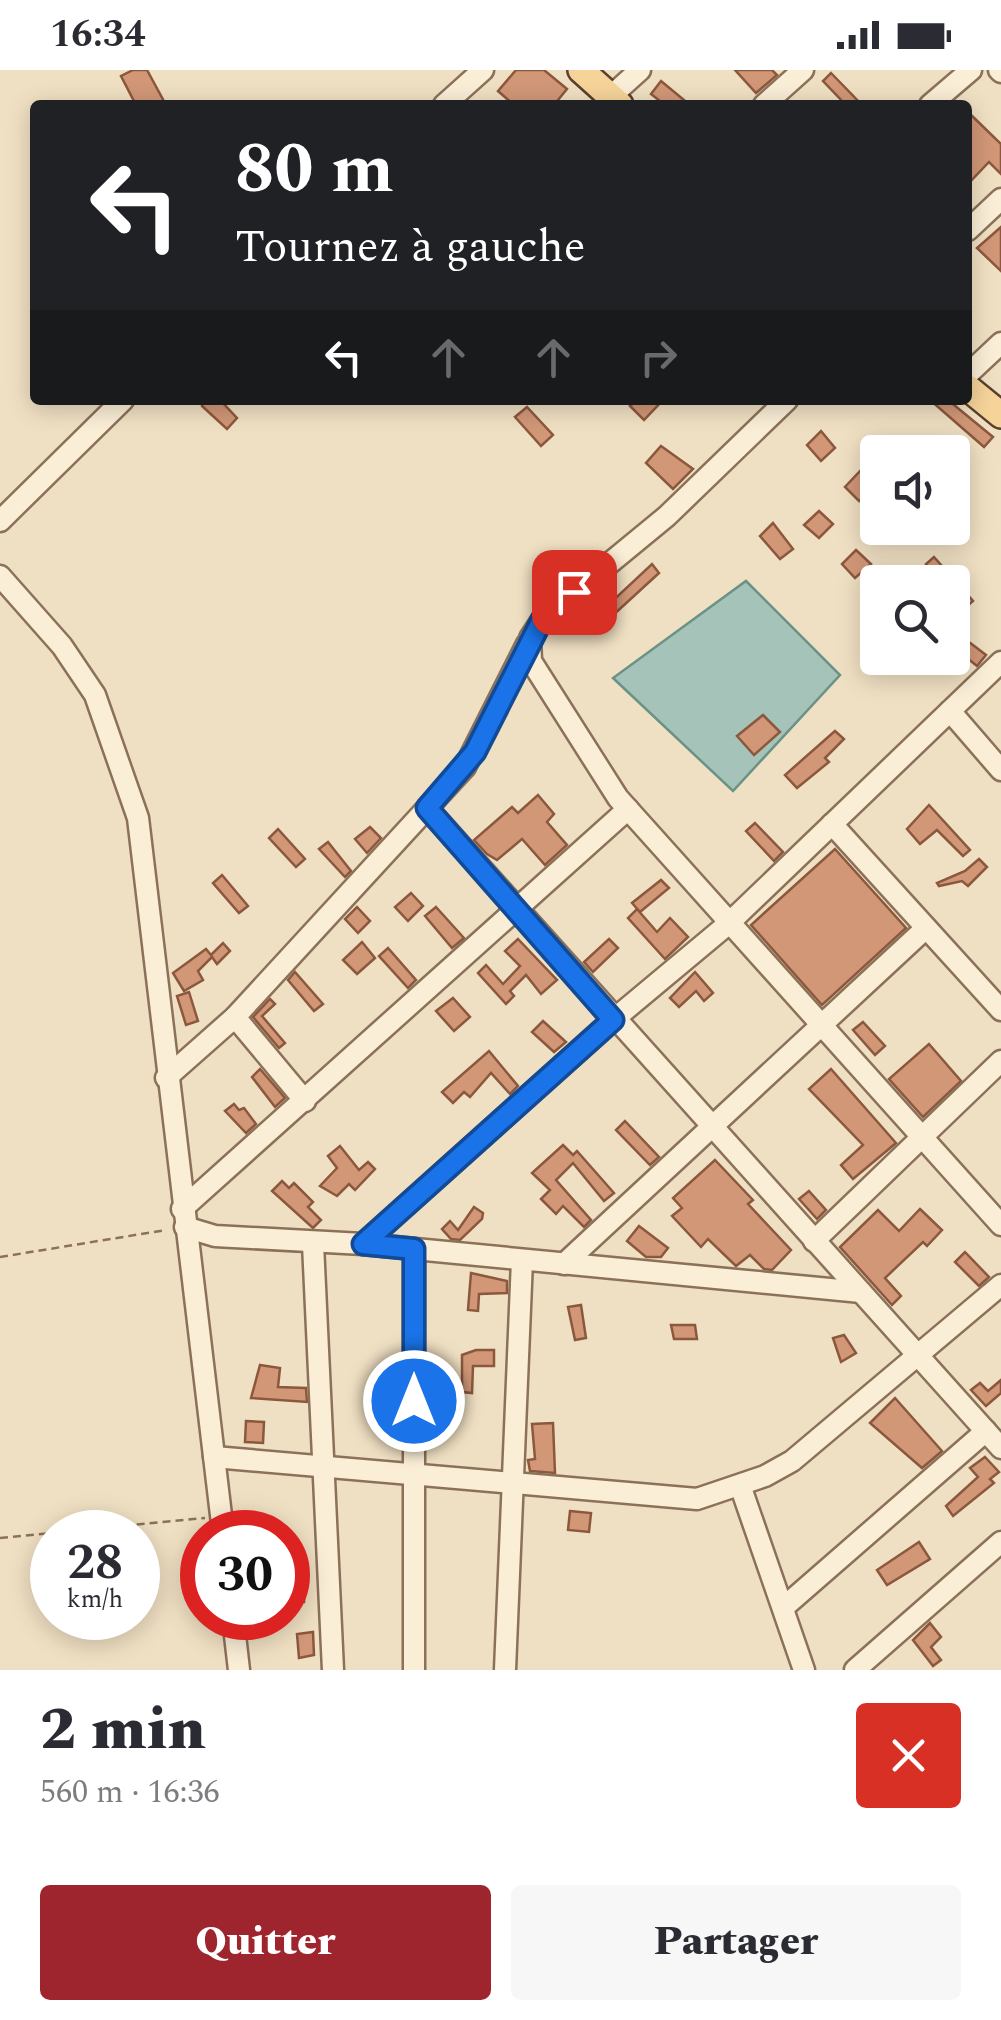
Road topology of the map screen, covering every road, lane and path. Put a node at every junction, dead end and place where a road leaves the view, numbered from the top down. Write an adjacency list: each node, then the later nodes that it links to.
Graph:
1 (482, 70): 7 (street)
2 (582, 70): 8 (main road)
3 (640, 70): 9 (street)
4 (803, 70): 10 (street)
5 (818, 70): 11 (street)
6 (971, 70): 12 (street)
7 (449, 100)
8 (614, 100)
9 (616, 100)
10 (770, 100)
11 (789, 100)
12 (936, 100)
13 (1001, 199): 14 (street)
14 (972, 226)
15 (1001, 343): 16 (street)
16 (972, 370)
17 (972, 391): 20 (main road)
18 (119, 405): 21 (street)
19 (783, 405): 23 (street)
20 (1001, 415)
21 (0, 521)
22 (0, 576): 38 (street)
23 (530, 638): 27 (street); 28 (street)
24 (1001, 662): 25 (street)
25 (950, 711): 26 (street); 29 (street)
26 (1001, 770)
27 (427, 808): 30 (street); 34 (street)
28 (628, 809): 30 (street); 31 (street)
29 (832, 824): 31 (street); 32 (street)
30 (518, 912): 35 (street); 39 (street)
31 (728, 924): 35 (street); 36 (street)
32 (926, 928): 33 (street); 36 (street)
33 (1001, 1010)
34 (235, 1016): 38 (street); 39 (street)
35 (613, 1020): 40 (street); 46 (street)
36 (821, 1027): 40 (street); 41 (street)
37 (1001, 1062): 41 (street)
38 (166, 1078): 42 (street)
39 (305, 1101): 42 (street)
40 (711, 1127): 44 (street); 50 (street)
41 (922, 1138): 43 (street); 44 (street)
42 (184, 1218): 45 (street); 48 (path); 56 (street)
43 (1001, 1226)
44 (814, 1241): 52 (street)
45 (314, 1244): 46 (street); 57 (street)
46 (363, 1244): 47 (street)
47 (414, 1249): 49 (street); 58 (street)
48 (0, 1257)
49 (522, 1260): 50 (street); 59 (street)
50 (564, 1264): 52 (street)
51 (1001, 1285): 53 (street)
52 (861, 1292): 53 (street)
53 (918, 1354): 54 (street); 60 (street)
54 (986, 1431): 55 (street); 65 (street)
55 (1001, 1448)
56 (214, 1457): 57 (street); 61 (street)
57 (324, 1463): 58 (street); 68 (street)
58 (414, 1477): 59 (street); 69 (street)
59 (512, 1484): 60 (street); 70 (street)
60 (740, 1485): 65 (street)
61 (221, 1510)
62 (30, 1535): 63 (path)
63 (0, 1538)
64 (1001, 1542): 72 (street)
65 (784, 1607): 71 (street)
66 (235, 1640): 67 (street)
67 (238, 1670)
68 (333, 1670)
69 (414, 1670)
70 (504, 1670)
71 (804, 1670)
72 (855, 1670)

